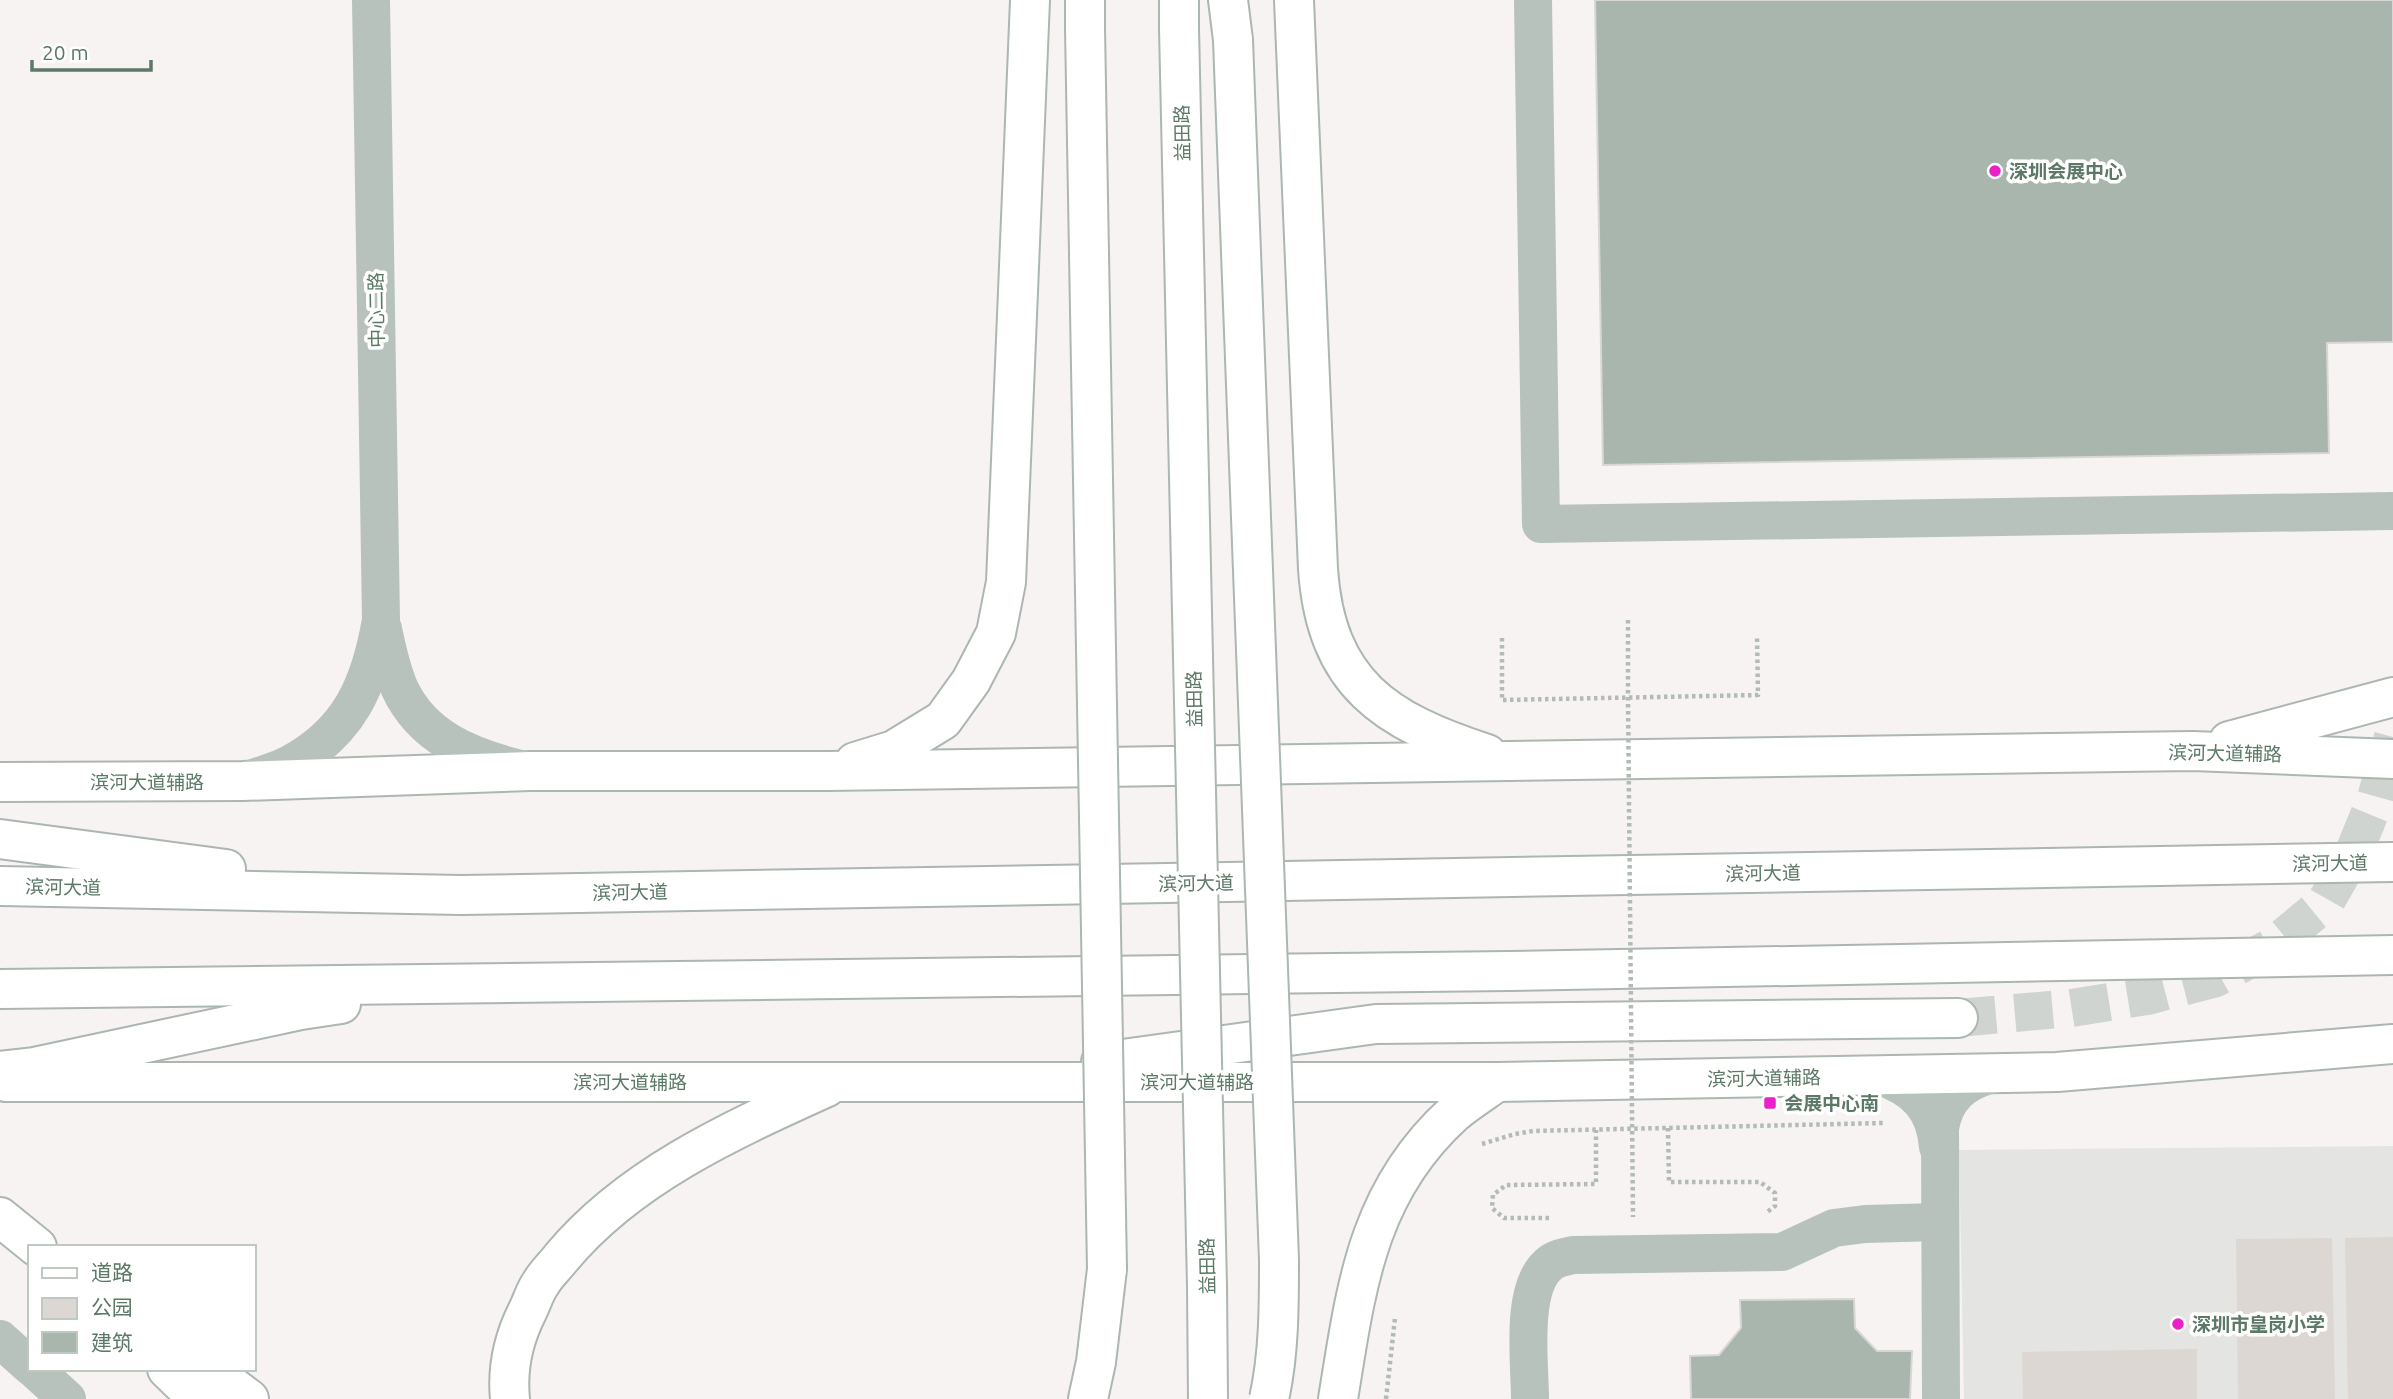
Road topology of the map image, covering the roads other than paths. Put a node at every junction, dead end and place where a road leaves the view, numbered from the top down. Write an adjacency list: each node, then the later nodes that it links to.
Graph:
1 (371, 0): 9 (street, 中心二路)
2 (1030, 0): 15 (main road)
3 (1228, 0): 51 (main road, bridge)
4 (1294, 0): 13 (main road)
5 (1533, 0): 8 (street)
6 (1085, 14): 38 (main road, bridge)
7 (1179, 14): 50 (main road, 益田路, bridge)
8 (2393, 511)
9 (380, 620): 14 (street, 中心二路); 16 (street, 中心二路)
10 (2393, 697): 11 (main road)
11 (2193, 751): 12 (main road, 滨河大道辅路); 13 (main road, 滨河大道辅路)
12 (2393, 759)
13 (1513, 762): 15 (main road, 滨河大道辅路)
14 (530, 771): 15 (main road, 滨河大道辅路); 16 (main road, 滨河大道辅路)
15 (828, 771)
16 (243, 781): 17 (main road, 滨河大道辅路)
17 (0, 782)
18 (0, 839): 21 (main road)
19 (2393, 862): 21 (main road, 滨河大道)
20 (0, 886): 21 (main road, 滨河大道)
21 (461, 895)
22 (2393, 955): 23 (main road)
23 (474, 984): 24 (main road); 27 (main road)
24 (0, 989)
25 (1958, 1018): 30 (main road)
26 (2393, 1044): 28 (main road, 滨河大道辅路)
27 (0, 1071)
28 (1994, 1074): 29 (main road, 滨河大道辅路); 34 (street)
29 (1879, 1076): 33 (main road, 滨河大道辅路); 34 (street)
30 (961, 1081): 32 (main road, 滨河大道辅路); 33 (main road, 滨河大道辅路)
31 (0, 1082): 32 (main road, 滨河大道辅路)
32 (839, 1082): 47 (main road)
33 (1497, 1082): 52 (main road)
34 (1936, 1135): 36 (street)
35 (0, 1217): 37 (main road)
36 (1939, 1222): 53 (street); 54 (street)
37 (35, 1245)
38 (1107, 1269): 48 (main road); 49 (main road)
39 (0, 1339): 40 (street)
40 (28, 1364)
41 (36, 1371): 44 (street)
42 (169, 1371): 45 (main road)
43 (212, 1371): 46 (main road)
44 (67, 1399)
45 (198, 1399)
46 (249, 1399)
47 (510, 1399)
48 (1088, 1399)
49 (1109, 1399)
50 (1208, 1399)
51 (1269, 1399)
52 (1338, 1399)
53 (1530, 1399)
54 (1941, 1399)

